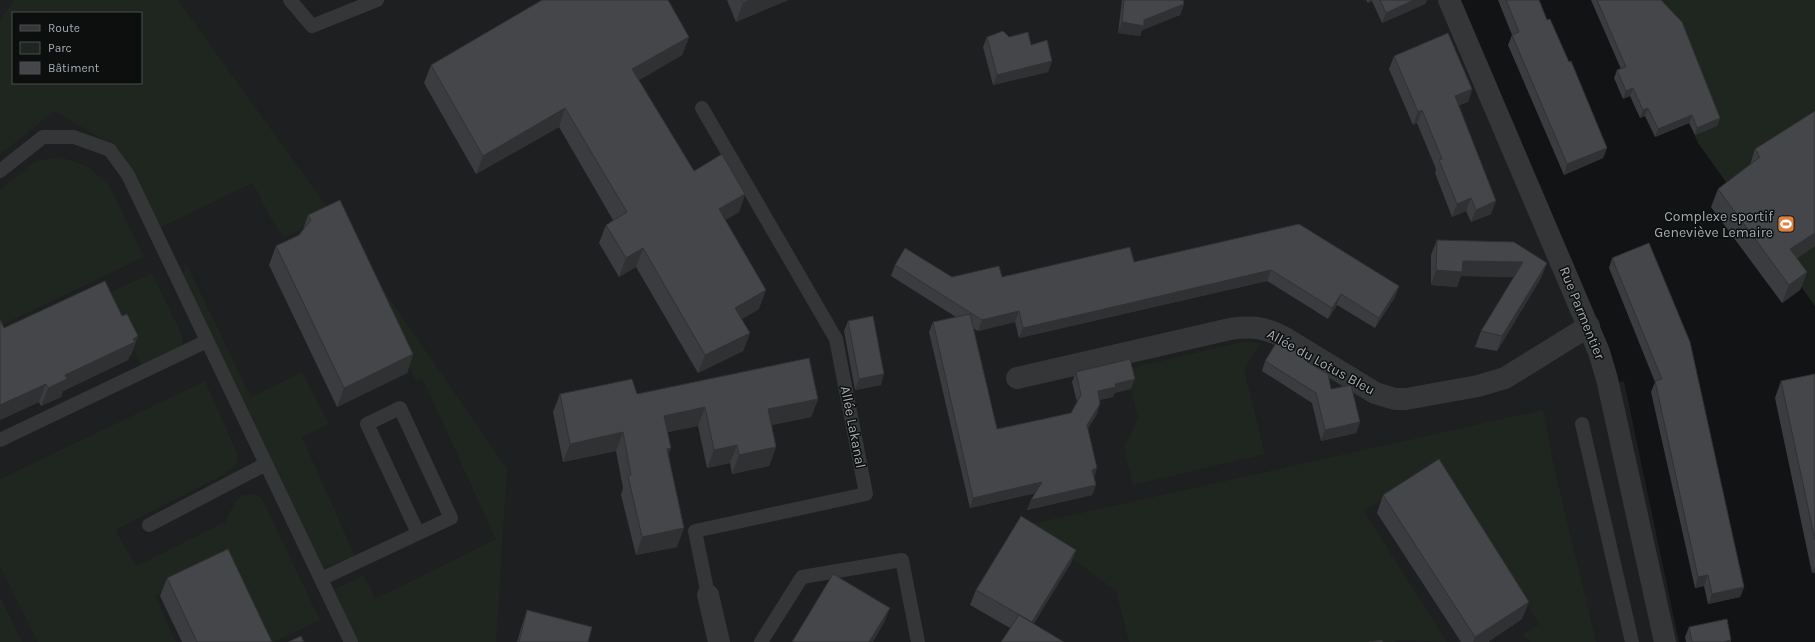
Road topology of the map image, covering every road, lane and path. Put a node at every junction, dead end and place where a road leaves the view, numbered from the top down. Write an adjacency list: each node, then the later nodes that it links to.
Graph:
1 (290, 0): 2 (lane)
2 (377, 0)
3 (1449, 0): 6 (street, Rue Parmentier)
4 (702, 108): 15 (lane, Allée Lakanal)
5 (0, 171): 7 (lane)
6 (1589, 326): 8 (street, Allée du Lotus Bleu); 21 (street, Rue Parmentier)
7 (207, 341): 10 (lane); 11 (lane)
8 (1017, 378)
9 (1582, 424): 20 (lane)
10 (0, 440)
11 (266, 464): 12 (lane); 14 (lane)
12 (149, 525)
13 (418, 533): 13 (lane); 14 (lane)
14 (321, 579): 16 (lane)
15 (708, 595): 17 (street, Allée Lakanal)
16 (351, 642)
17 (719, 642)
18 (761, 642): 19 (lane)
19 (918, 642)
20 (1632, 642)
21 (1664, 642)

